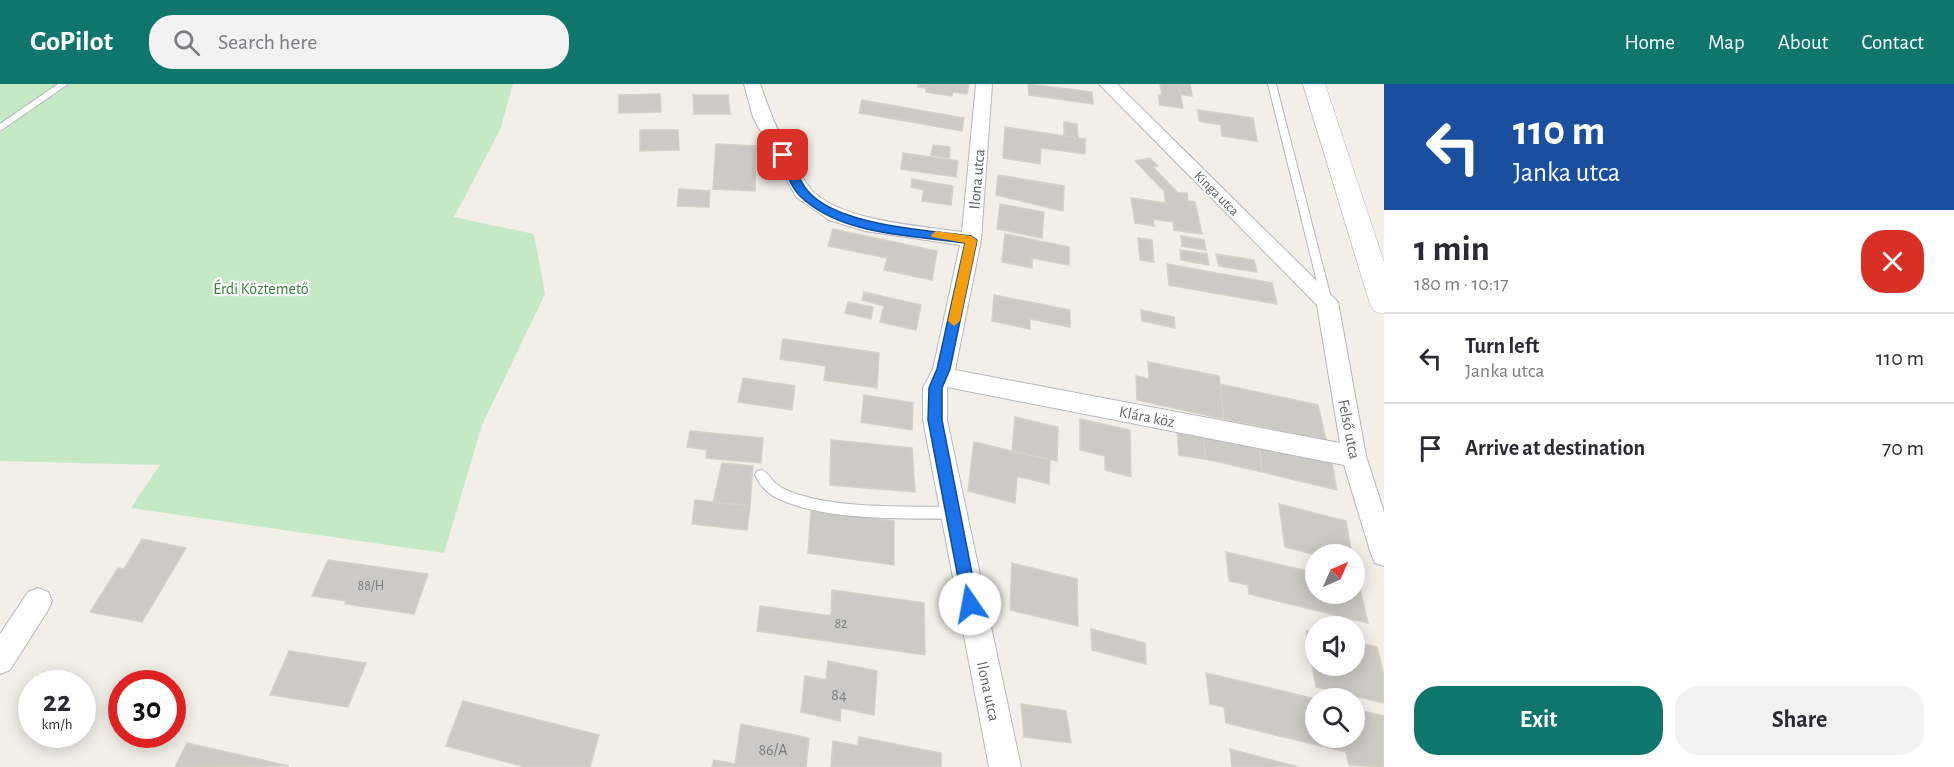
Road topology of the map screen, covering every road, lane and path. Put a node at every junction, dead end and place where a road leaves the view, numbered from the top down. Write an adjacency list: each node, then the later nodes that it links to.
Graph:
1 (64, 84): 7 (lane)
2 (752, 84): 8 (street)
3 (984, 84): 8 (street, Ilona utca)
4 (1107, 84): 9 (street, Kinga utca)
5 (1272, 84): 9 (lane)
6 (1314, 84): 10 (street)
7 (0, 128)
8 (971, 240): 11 (street, Ilona utca)
9 (1327, 302): 12 (street, Felső utca)
10 (1384, 304)
11 (940, 376): 12 (street, Klára köz); 14 (street, Ilona utca)
12 (1354, 456): 15 (street, Felső utca)
13 (761, 475): 14 (lane)
14 (952, 513): 18 (street, Ilona utca)
15 (1384, 554)
16 (38, 600): 17 (street)
17 (0, 660)
18 (1005, 767)

